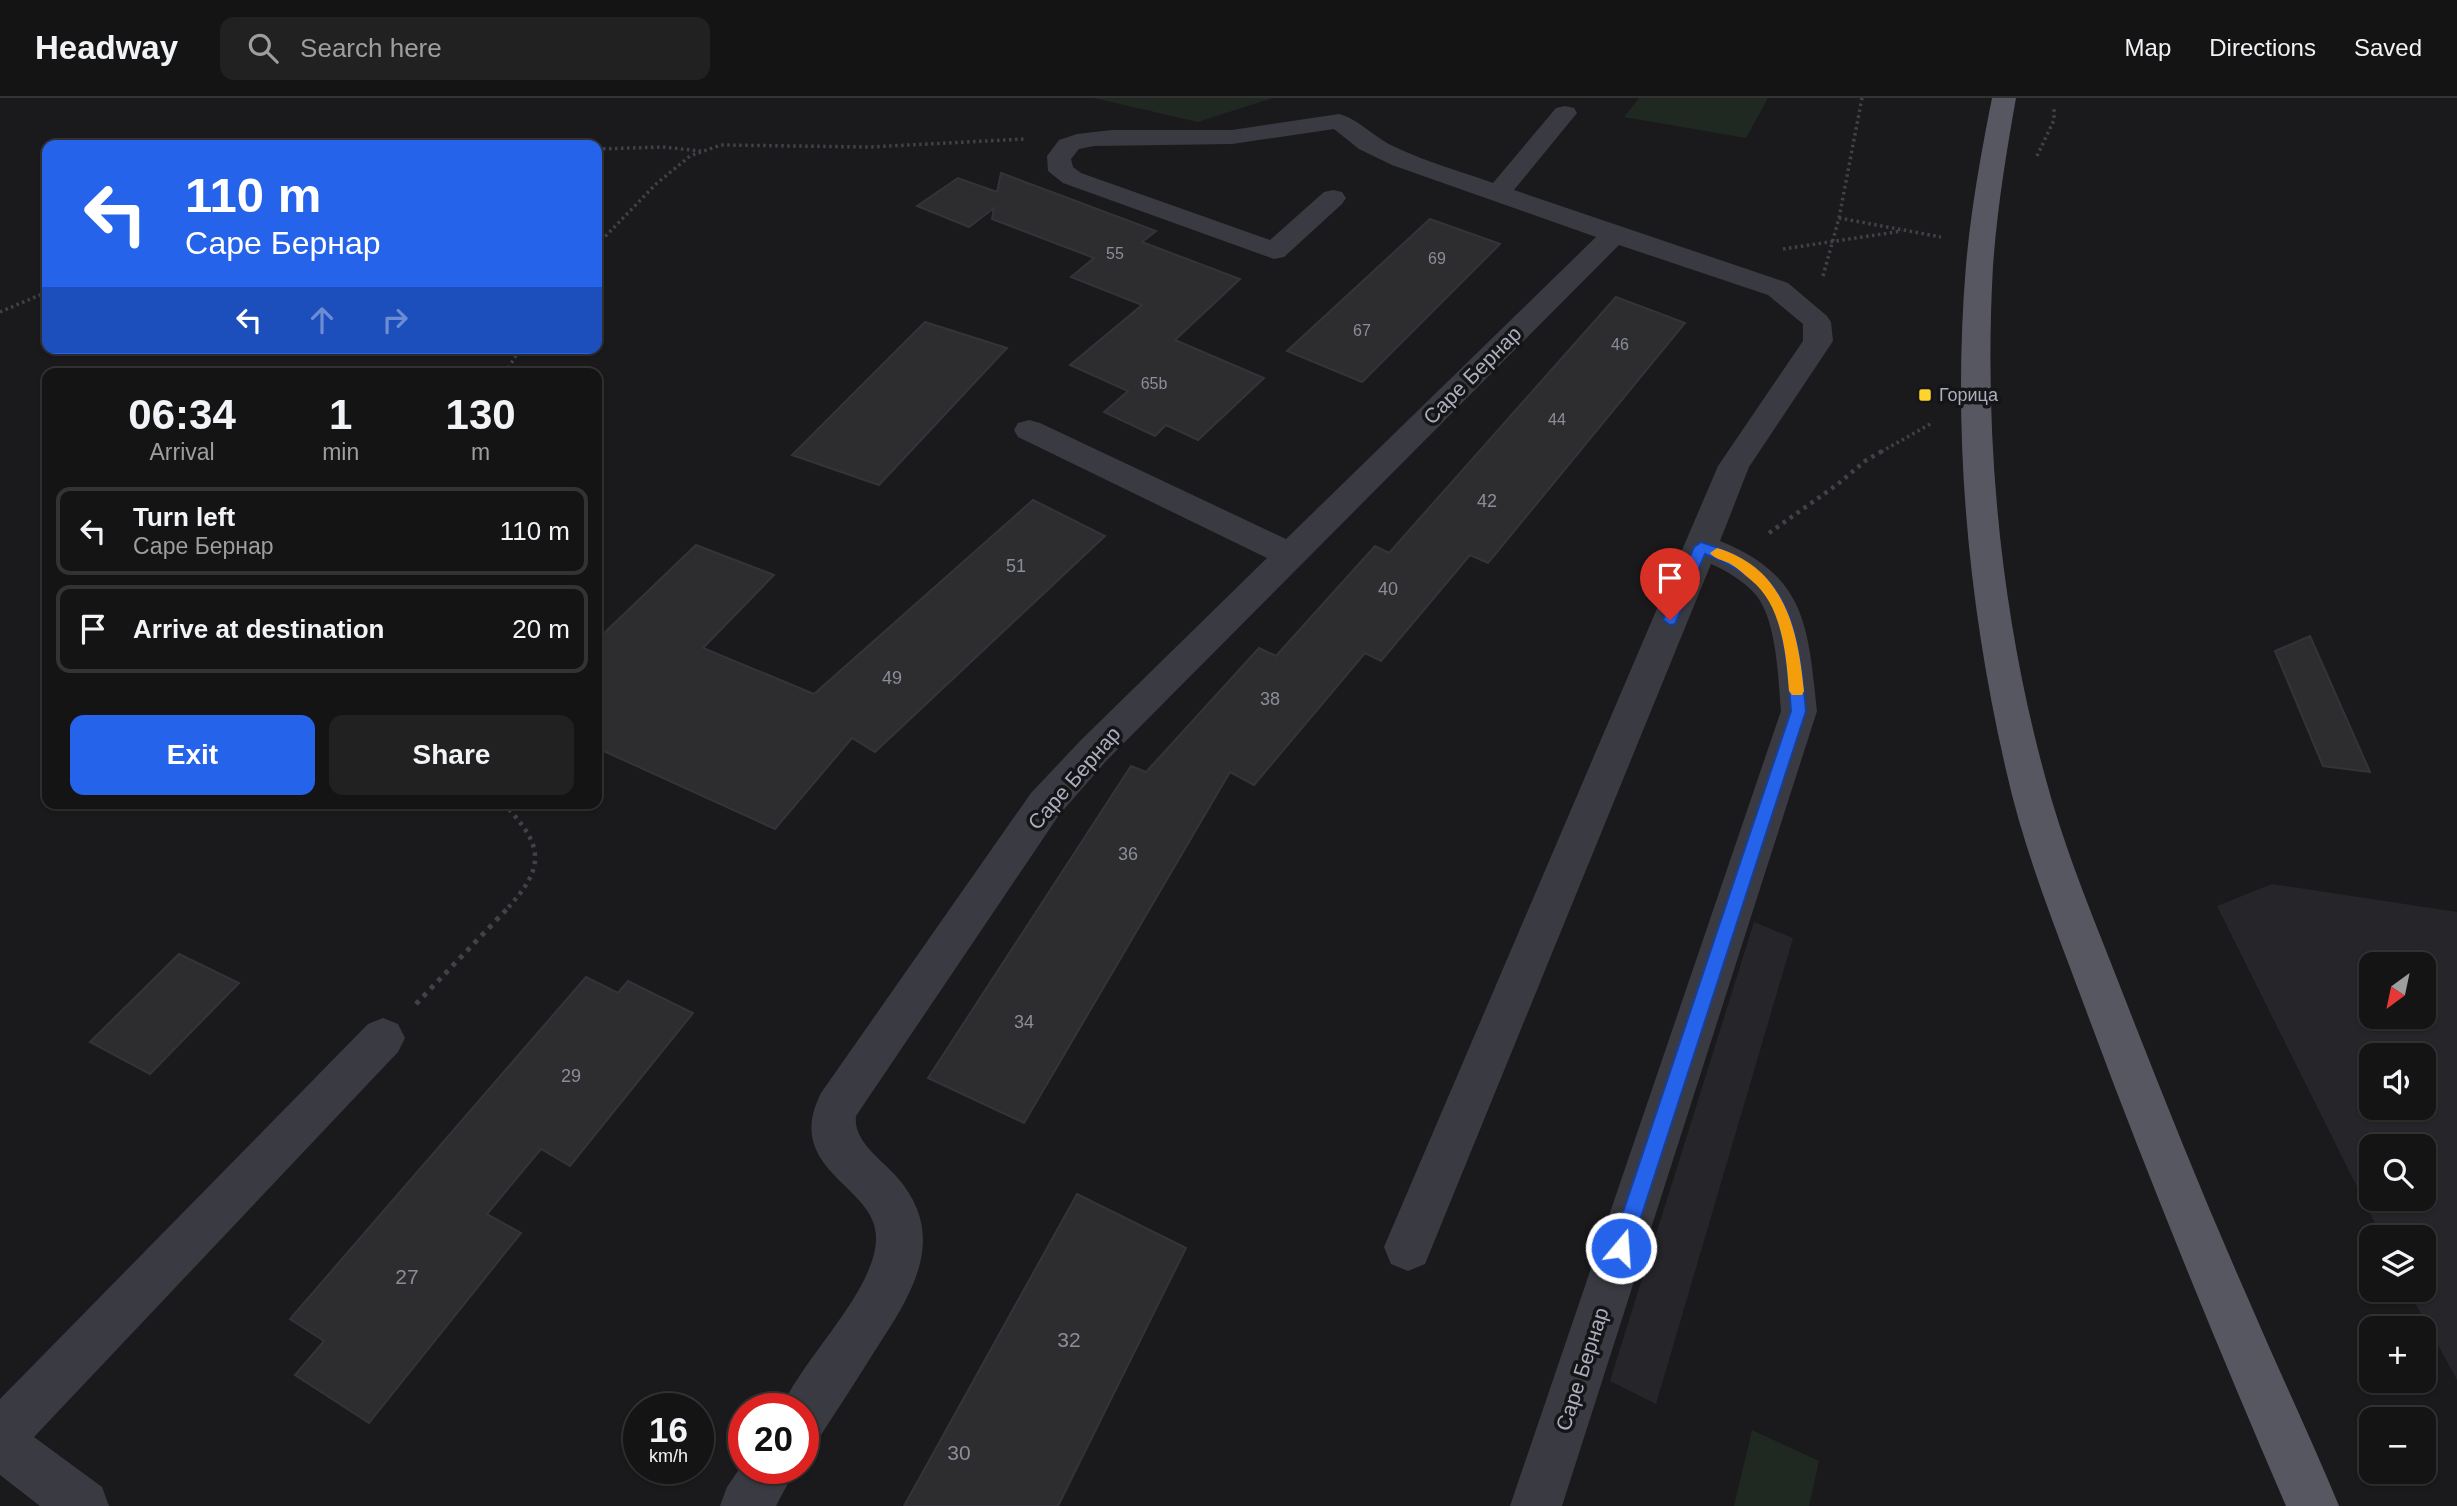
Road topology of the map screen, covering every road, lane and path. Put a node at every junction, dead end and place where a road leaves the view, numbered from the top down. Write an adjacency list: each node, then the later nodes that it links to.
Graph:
1 (1863, 98): 10 (path)
2 (2004, 98): 20 (main road)
3 (1344, 109): 5 (street); 8 (street)
4 (1565, 113): 8 (street)
5 (1095, 140): 7 (path); 9 (street)
6 (602, 149): 7 (path)
7 (702, 151): 14 (path)
8 (1497, 194): 12 (street)
9 (1333, 198)
10 (1839, 218): 11 (path); 15 (path)
11 (1906, 231): 13 (path); 15 (path)
12 (1614, 234): 17 (street); 23 (street, Саре Бернар)
13 (1944, 238)
14 (602, 240)
15 (1833, 242): 16 (path); 17 (path)
16 (1778, 250)
17 (1778, 289): 22 (street)
18 (42, 294): 19 (path)
19 (0, 312)
20 (1975, 405): 22 (path); 34 (main road)
21 (1029, 430): 23 (street)
22 (1718, 554): 26 (street); 33 (street, Саре Бернар)
23 (1291, 555): 27 (street, Саре Бернар)
24 (509, 809): 25 (path)
25 (383, 1038): 28 (street)
26 (1408, 1247)
27 (819, 1393)
28 (0, 1436)
29 (0, 1443): 31 (street)
30 (760, 1484): 32 (street)
31 (83, 1506)
32 (746, 1506)
33 (1536, 1506)
34 (2313, 1506)

